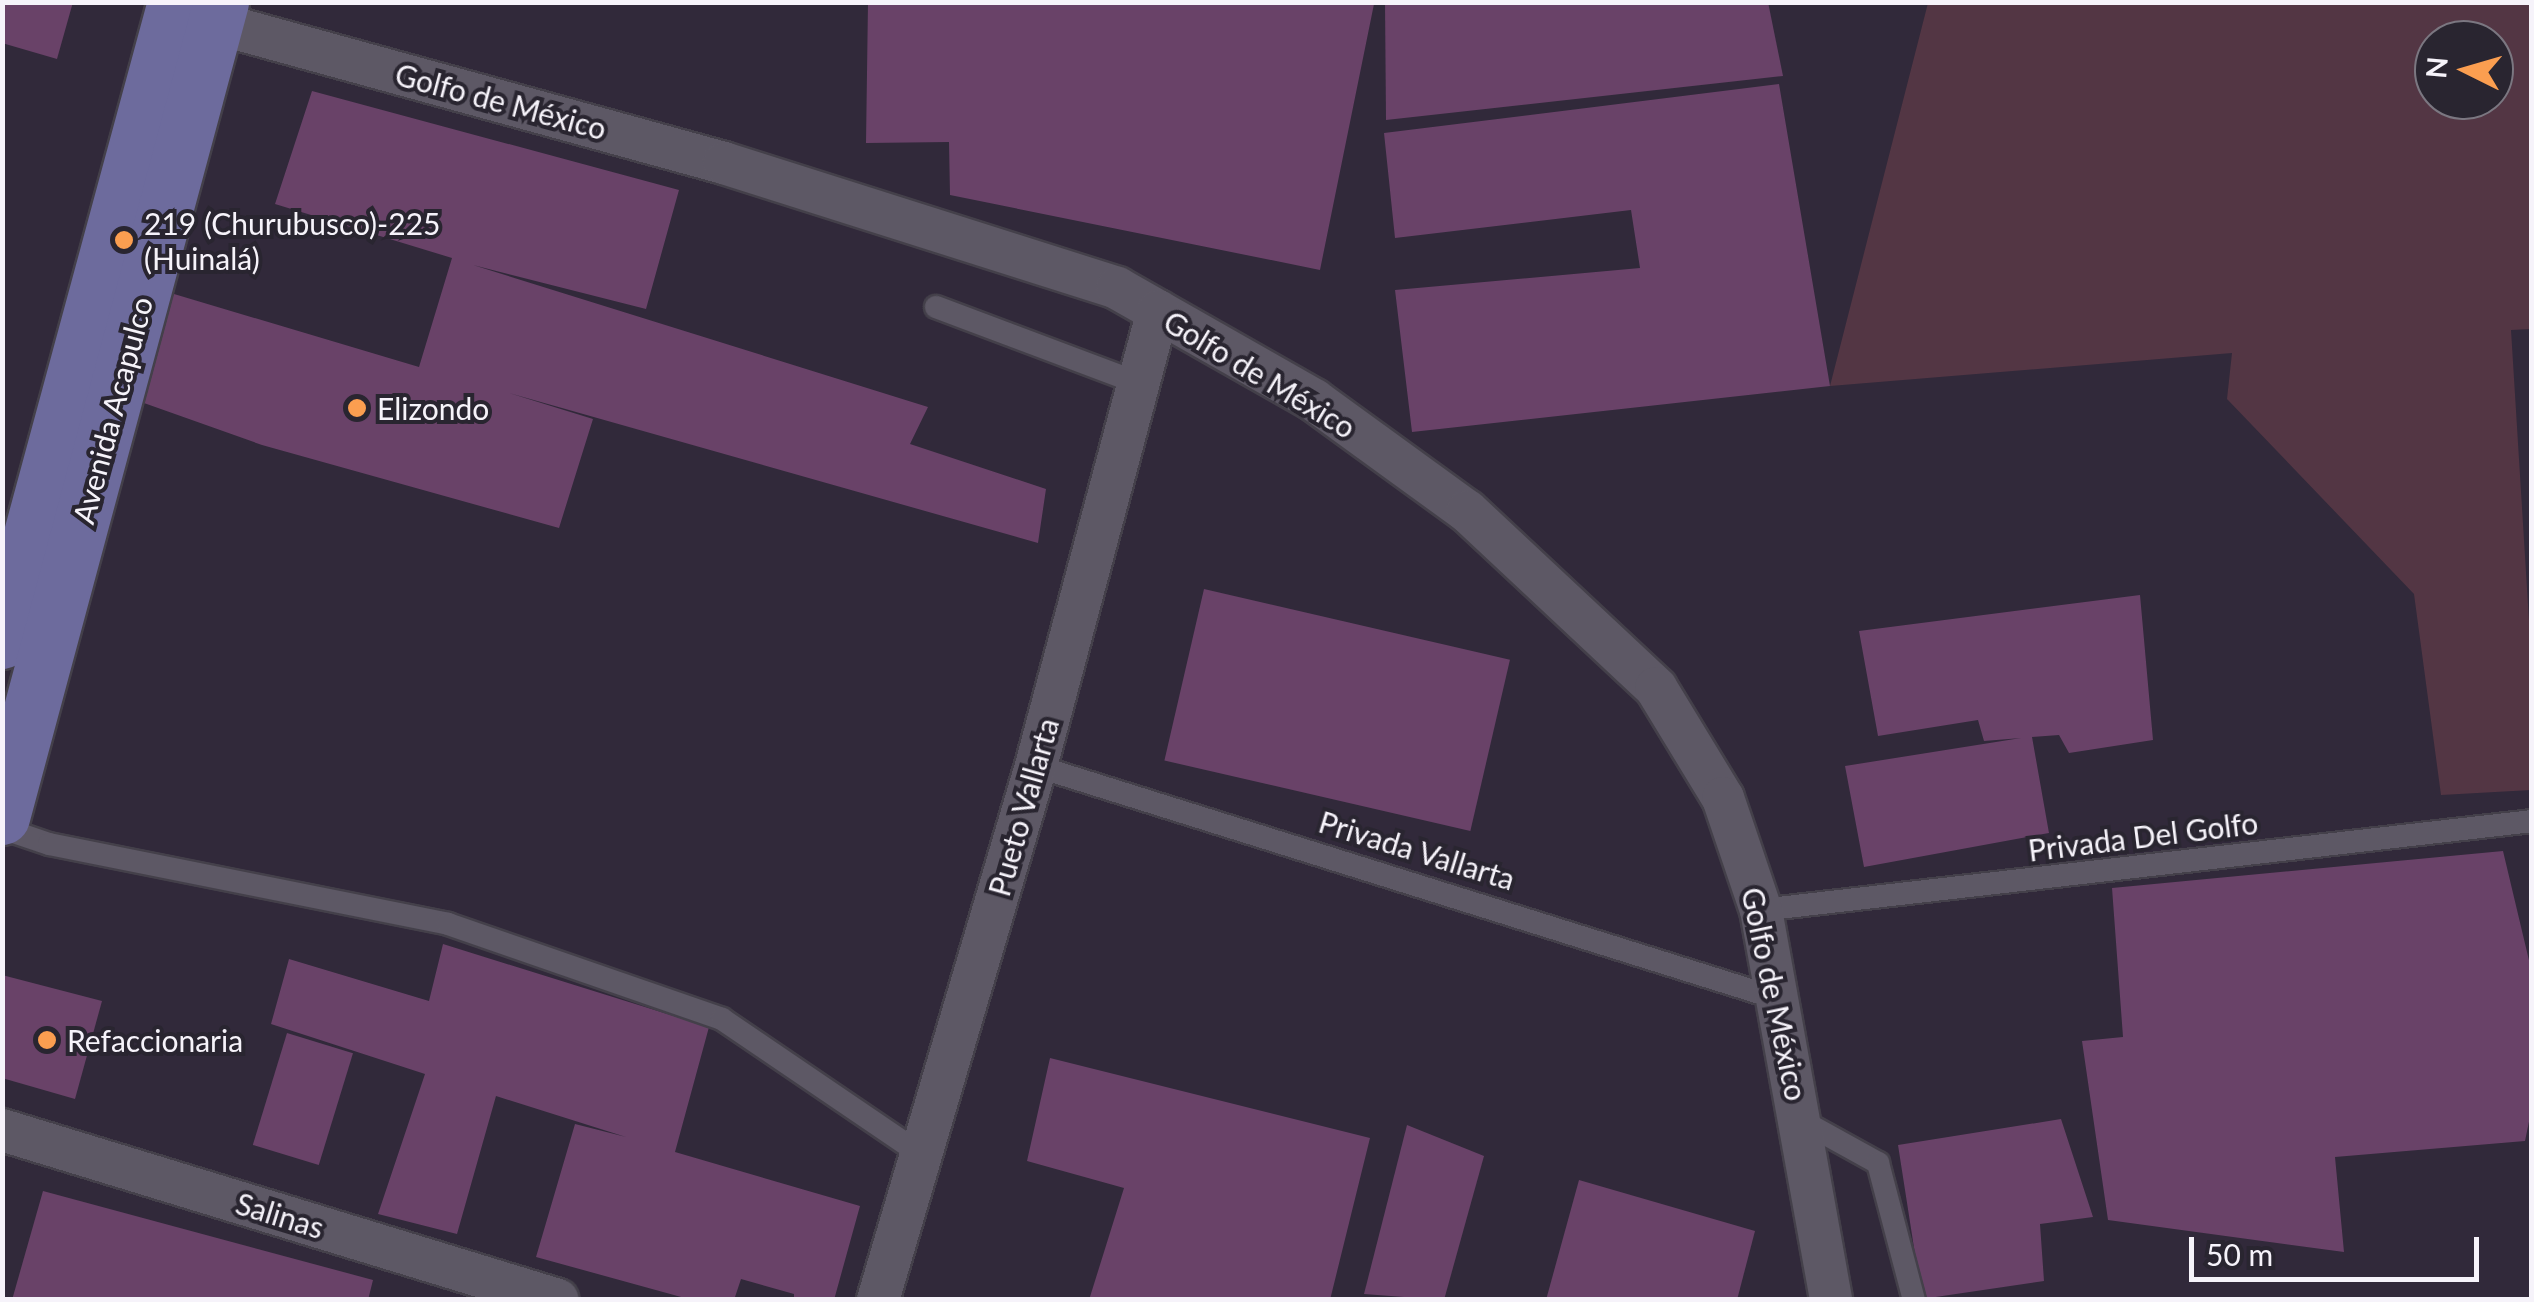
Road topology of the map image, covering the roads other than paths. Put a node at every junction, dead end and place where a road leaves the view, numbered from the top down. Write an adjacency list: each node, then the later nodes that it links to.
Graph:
1 (196, 10): 3 (street, Golfo de México); 5 (main road, Avenida Acapulco); 7 (main road, Avenida Acapulco)
2 (936, 307): 4 (lane)
3 (1158, 311): 4 (street, Pueto Vallarta); 10 (street, Golfo de México)
4 (1138, 383): 6 (street, Pueto Vallarta)
5 (2, 642)
6 (1036, 766): 11 (lane, Privada Vallarta); 14 (street, Pueto Vallarta)
7 (2, 816)
8 (2532, 821): 10 (lane, Privada Del Golfo)
9 (2, 828): 14 (lane)
10 (1762, 910): 11 (street, Golfo de México)
11 (1779, 999): 12 (street, Golfo de México)
12 (1802, 1121): 17 (street, Golfo de México); 18 (lane)
13 (2, 1130): 15 (street, Salinas)
14 (921, 1154): 16 (street, Pueto Vallarta)
15 (558, 1300)
16 (878, 1300)
17 (1830, 1300)
18 (1914, 1300)

